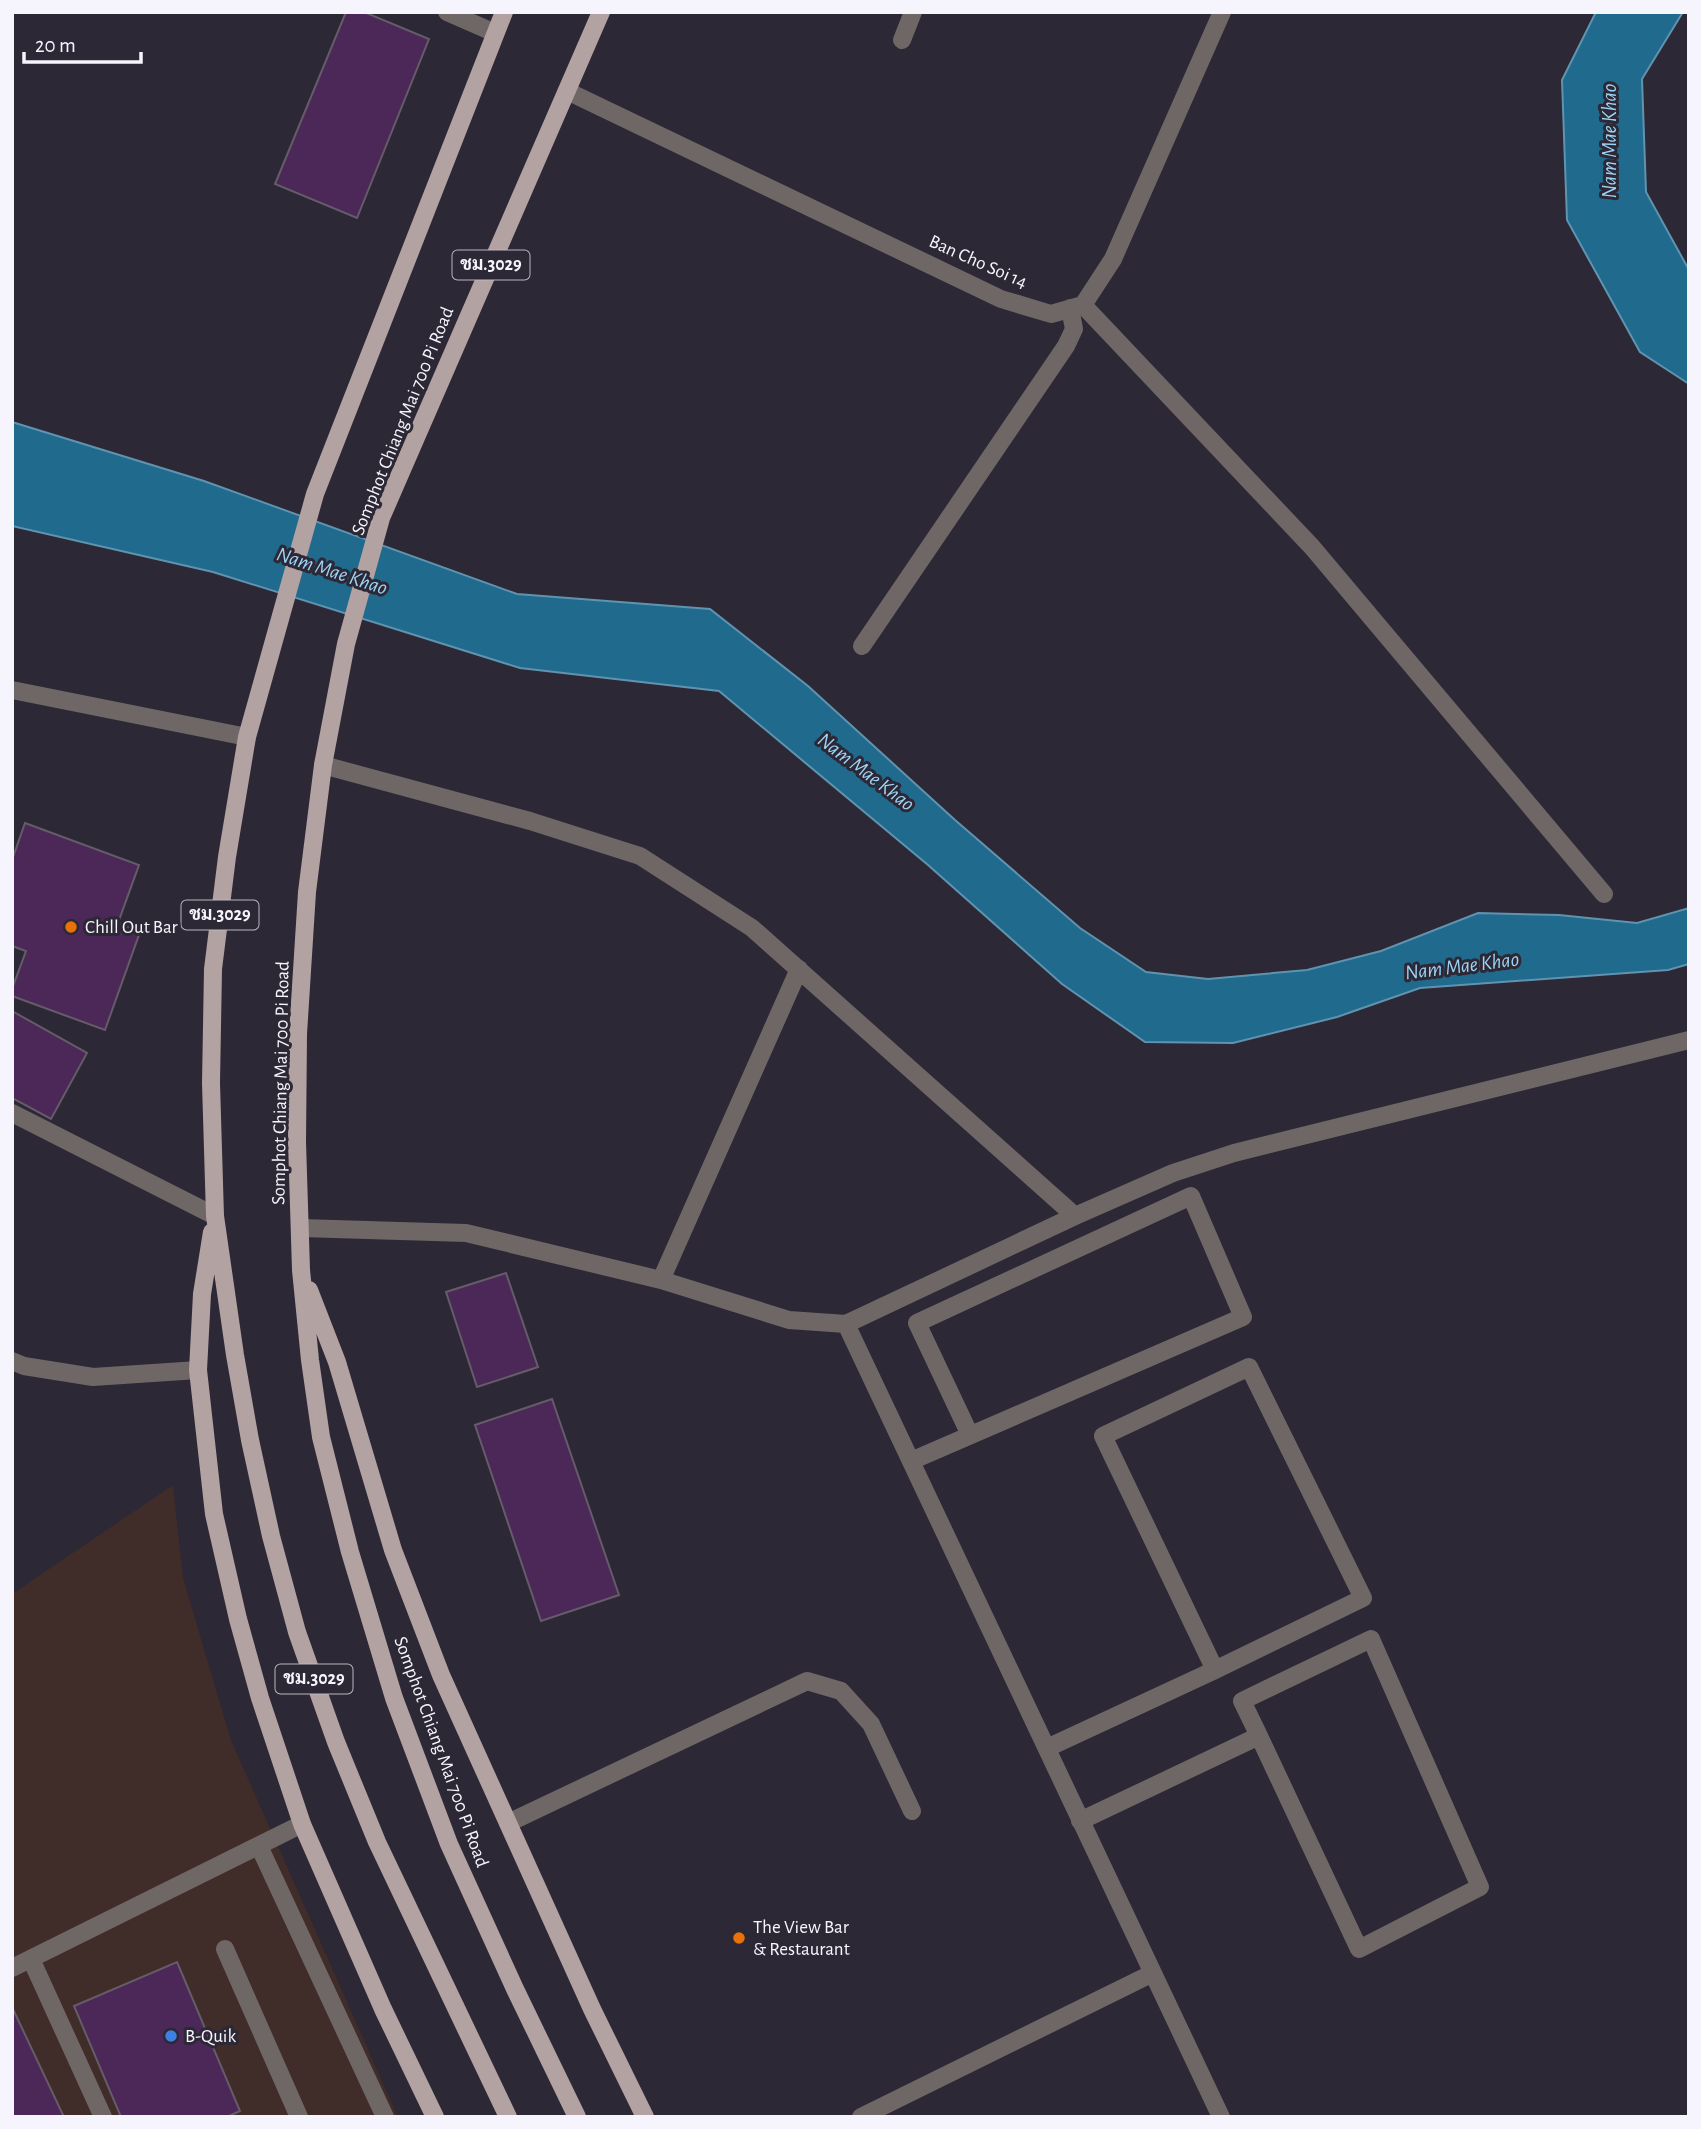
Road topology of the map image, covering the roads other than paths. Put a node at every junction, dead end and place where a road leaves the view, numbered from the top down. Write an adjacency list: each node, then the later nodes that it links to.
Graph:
1 (447, 12): 6 (street)
2 (504, 12): 6 (main road, ชม.3029)
3 (601, 12): 8 (main road, Somphot Chiang Mai 700 Pi Road / ชม.3029)
4 (913, 12): 7 (street)
5 (1222, 12): 9 (street)
6 (495, 33): 12 (main road, ชม.3029)
7 (902, 40)
8 (567, 91): 9 (street, Ban Cho Soi 14); 13 (main road, Somphot Chiang Mai 700 Pi Road / ชม.3029)
9 (1077, 306): 10 (street); 14 (street)
10 (862, 646)
11 (14, 696): 12 (street)
12 (247, 737): 18 (main road, ชม.3029)
13 (323, 765): 15 (street); 20 (main road, Somphot Chiang Mai 700 Pi Road / ชม.3029)
14 (1604, 894)
15 (799, 969): 19 (street); 22 (street)
16 (1689, 1040): 19 (street)
17 (12, 1113): 18 (street)
18 (215, 1216): 25 (main road); 44 (main road, ชม.3029)
19 (1075, 1216): 23 (street)
20 (300, 1228): 21 (main road, Somphot Chiang Mai 700 Pi Road / ชม.3029); 22 (street)
21 (301, 1270): 33 (main road); 45 (main road, Somphot Chiang Mai 700 Pi Road / ชม.3029)
22 (661, 1280): 23 (street)
23 (846, 1324): 27 (street)
24 (12, 1361): 25 (street)
25 (198, 1370): 34 (main road)
26 (971, 1435): 26 (street); 27 (street)
27 (911, 1461): 30 (street)
28 (1215, 1670): 28 (street); 30 (street)
29 (1259, 1736): 29 (street); 32 (street)
30 (1046, 1748): 32 (street)
31 (912, 1811): 33 (street)
32 (1080, 1821): 39 (street)
33 (508, 1823): 46 (main road)
34 (302, 1824): 35 (street); 43 (main road)
35 (259, 1846): 37 (street); 42 (street)
36 (225, 1949): 41 (street)
37 (31, 1959): 38 (street); 40 (street)
38 (12, 1968)
39 (1153, 1973): 47 (street); 48 (street)
40 (103, 2117)
41 (299, 2117)
42 (385, 2117)
43 (435, 2117)
44 (508, 2117)
45 (577, 2117)
46 (645, 2117)
47 (861, 2117)
48 (1221, 2117)

